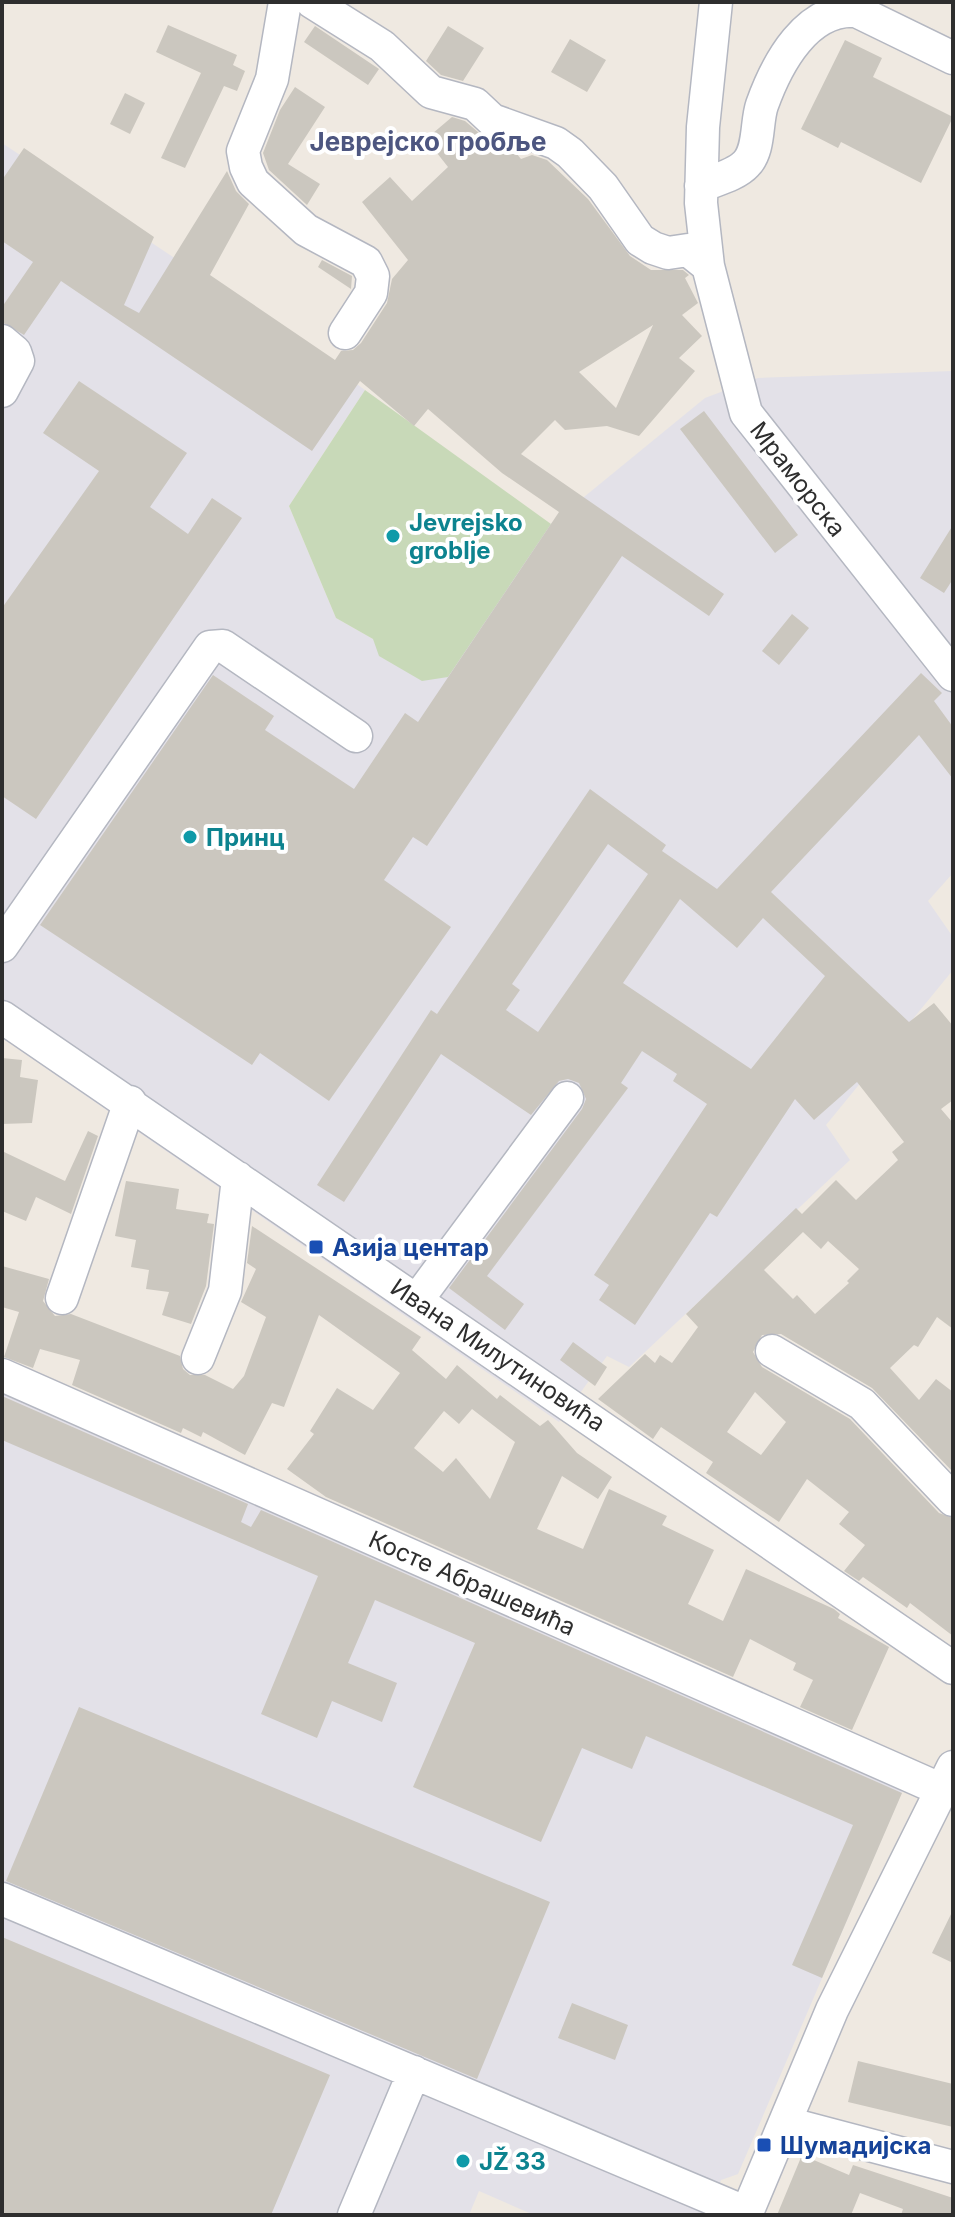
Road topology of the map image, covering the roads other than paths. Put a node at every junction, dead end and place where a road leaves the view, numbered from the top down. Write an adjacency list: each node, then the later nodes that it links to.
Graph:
1 (285, 2): 8 (street)
2 (312, 2): 7 (street)
3 (716, 2): 6 (street, Мраморска)
4 (847, 5): 5 (street); 6 (street)
5 (953, 58)
6 (701, 186): 7 (street, Мраморска)
7 (708, 266): 11 (street, Мраморска)
8 (345, 333)
9 (2, 341): 10 (street)
10 (2, 391)
11 (953, 675)
12 (356, 736): 13 (street)
13 (2, 946)
14 (2, 1017): 16 (street, Ивана Милутиновића)
15 (567, 1098): 19 (street)
16 (130, 1102): 17 (street, Ивана Милутиновића); 18 (street)
17 (238, 1178): 19 (street, Ивана Милутиновића); 21 (street)
18 (62, 1298)
19 (417, 1300): 24 (street, Ивана Милутиновића)
20 (772, 1351): 23 (street)
21 (198, 1358)
22 (2, 1375): 25 (street, Косте Абрашевића)
23 (953, 1500)
24 (953, 1668)
25 (947, 1778): 28 (street)
26 (2, 1899): 27 (street)
27 (414, 2072): 30 (street); 31 (street)
28 (786, 2123): 29 (street); 30 (street)
29 (953, 2167)
30 (746, 2214)
31 (354, 2215)

